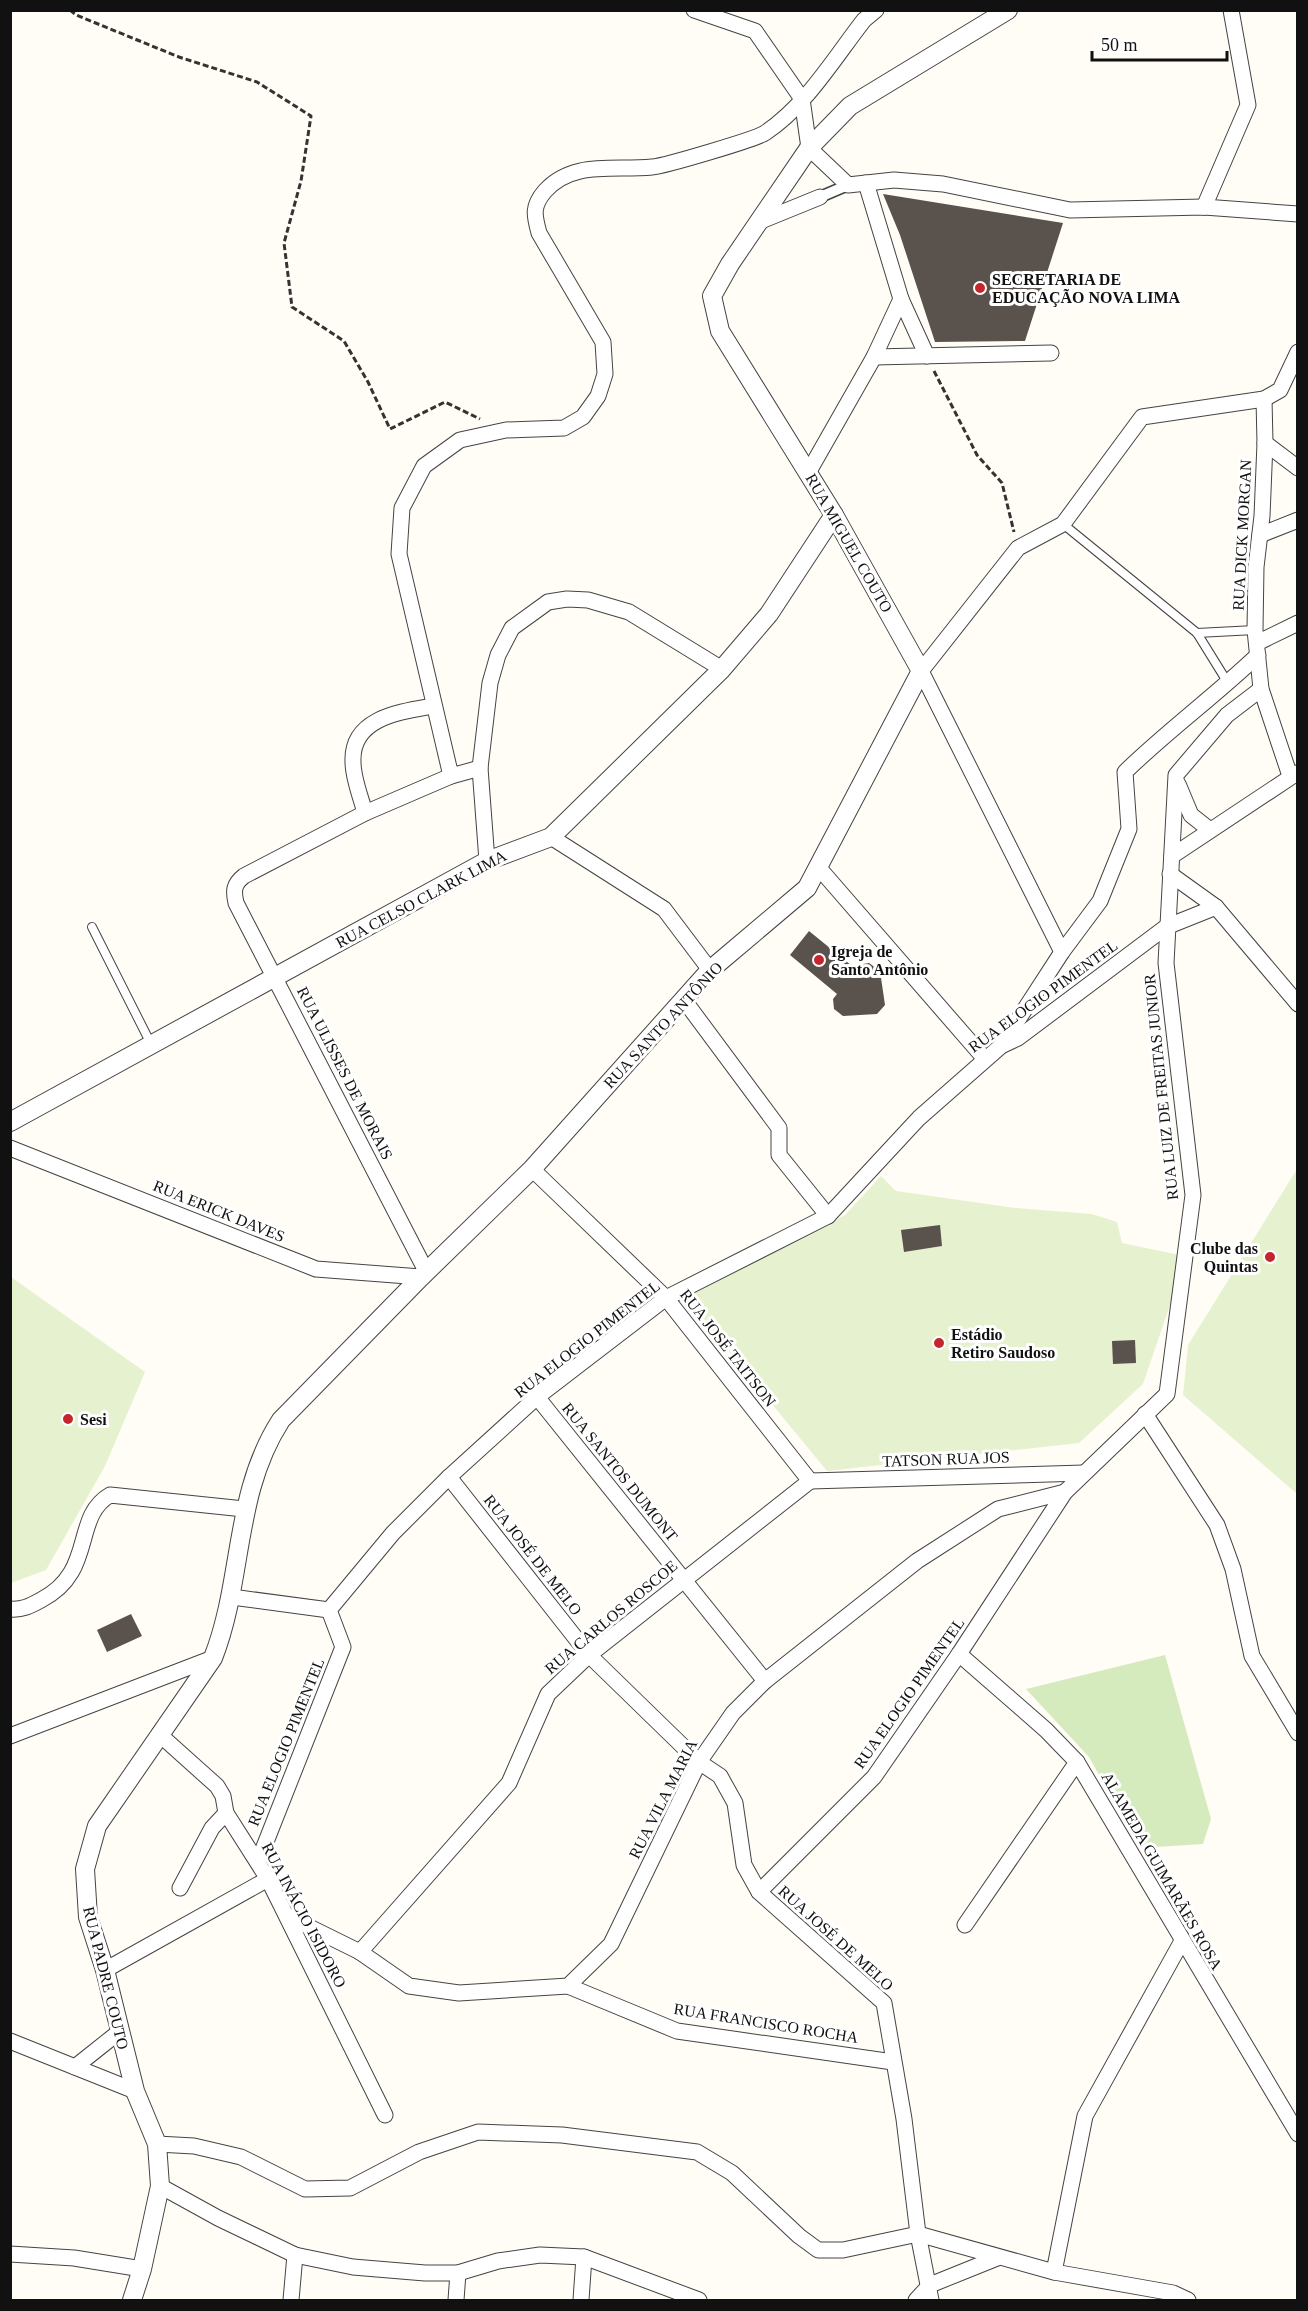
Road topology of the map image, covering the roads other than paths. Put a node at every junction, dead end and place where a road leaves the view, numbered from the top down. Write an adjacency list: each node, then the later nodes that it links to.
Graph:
1 (694, 10): 5 (street)
2 (876, 10): 6 (street)
3 (1008, 10): 7 (street, RUA MIGUEL COUTO)
4 (1231, 10): 11 (street)
5 (723, 16): 6 (street)
6 (802, 99): 7 (street); 34 (street)
7 (809, 148): 9 (street); 13 (street, RUA MIGUEL COUTO)
8 (866, 183): 9 (street); 11 (street); 14 (street)
9 (848, 185): 10 (street)
10 (820, 196): 13 (street)
11 (1204, 207): 12 (street)
12 (1298, 214)
13 (761, 221): 22 (street, RUA MIGUEL COUTO)
14 (901, 299): 17 (street); 18 (street)
15 (1298, 352): 19 (street)
16 (1052, 354): 17 (street)
17 (927, 356): 18 (street)
18 (874, 357): 22 (street)
19 (1264, 399): 20 (street, RUA DICK MORGAN); 25 (street, RUA SANTO ANTÔNIO)
20 (1265, 443): 21 (street); 26 (street, RUA DICK MORGAN)
21 (1298, 468)
22 (808, 472): 23 (street, RUA MIGUEL COUTO)
23 (834, 515): 30 (street, RUA CELSO CLARK LIMA); 31 (street, RUA MIGUEL COUTO)
24 (1298, 520): 26 (street)
25 (1063, 524): 28 (lane); 31 (street, RUA SANTO ANTÔNIO)
26 (1260, 535): 29 (street, RUA DICK MORGAN)
27 (1298, 623): 29 (street)
28 (1197, 633): 29 (lane); 32 (lane)
29 (1257, 643): 32 (street); 33 (street, RUA DICK MORGAN)
30 (722, 669): 35 (street); 41 (street, RUA CELSO CLARK LIMA)
31 (921, 671): 44 (street, RUA SANTO ANTÔNIO); 49 (street, RUA MIGUEL COUTO)
32 (1228, 683): 49 (street)
33 (1261, 689): 36 (street); 37 (street, RUA DICK MORGAN)
34 (433, 706): 38 (street); 39 (street)
35 (480, 768): 38 (street); 43 (street)
36 (1176, 775): 40 (street); 42 (street, RUA LUIZ DE FREITAS JUNIOR)
37 (1294, 775): 40 (street)
38 (451, 776): 39 (street)
39 (365, 813): 51 (street, RUA ULISSES DE MORAIS)
40 (1210, 830): 42 (street)
41 (551, 837): 43 (street, RUA CELSO CLARK LIMA); 50 (street)
42 (1172, 855): 45 (street, RUA LUIZ DE FREITAS JUNIOR)
43 (487, 861): 51 (street, RUA CELSO CLARK LIMA)
44 (819, 868): 50 (street, RUA SANTO ANTÔNIO); 56 (street)
45 (1170, 874): 46 (street); 48 (street, RUA LUIZ DE FREITAS JUNIOR)
46 (1216, 907): 48 (street, RUA ELOGIO PIMENTEL); 53 (street)
47 (92, 927): 54 (lane)
48 (1166, 927): 55 (street, RUA ELOGIO PIMENTEL); 63 (street, RUA LUIZ DE FREITAS JUNIOR)
49 (1062, 952): 55 (street)
50 (710, 970): 52 (street, RUA SANTO ANTÔNIO)
51 (276, 977): 54 (street, RUA CELSO CLARK LIMA); 61 (street, RUA ULISSES DE MORAIS)
52 (684, 1000): 59 (street, RUA SANTO ANTÔNIO); 60 (street)
53 (1298, 1004)
54 (151, 1044): 57 (street, RUA CELSO CLARK LIMA)
55 (1000, 1046): 56 (street, RUA ELOGIO PIMENTEL)
56 (985, 1059): 60 (street, RUA ELOGIO PIMENTEL)
57 (10, 1122)
58 (10, 1148): 61 (street, RUA ERICK DAVES)
59 (532, 1169): 61 (street, RUA SANTO ANTÔNIO); 62 (street, RUA JOSÉ TAITSON)
60 (828, 1216): 62 (street, RUA ELOGIO PIMENTEL)
61 (423, 1274): 70 (street, RUA SANTO ANTÔNIO)
62 (666, 1298): 64 (street, RUA ELOGIO PIMENTEL); 68 (street, RUA JOSÉ TAITSON)
63 (1167, 1394): 65 (street, RUA ELOGIO PIMENTEL)
64 (537, 1397): 67 (street, RUA ELOGIO PIMENTEL); 71 (street, RUA SANTOS DUMONT)
65 (1145, 1414): 66 (street, RUA ELOGIO PIMENTEL); 79 (street)
66 (1084, 1473): 68 (street, TATSON RUA JOS); 69 (street, RUA ELOGIO PIMENTEL)
67 (449, 1477): 74 (street, RUA ELOGIO PIMENTEL); 76 (street, RUA JOSÉ DE MELO)
68 (810, 1481): 71 (street, RUA CARLOS ROSCOE)
69 (1065, 1492): 75 (street, RUA ELOGIO PIMENTEL); 78 (street, RUA VILA MARIA)
70 (244, 1509): 72 (street, RUA SANTO ANTÔNIO); 73 (street)
71 (682, 1580): 76 (street, RUA CARLOS ROSCOE); 78 (street, RUA SANTOS DUMONT)
72 (232, 1598): 74 (street); 77 (street, RUA SANTO ANTÔNIO)
73 (10, 1609)
74 (329, 1610): 85 (street, RUA ELOGIO PIMENTEL)
75 (959, 1654): 83 (street, ALAMEDA GUIMARÃES ROSA); 88 (street, RUA ELOGIO PIMENTEL)
76 (589, 1655): 82 (street, RUA JOSÉ DE MELO); 92 (street, RUA CARLOS ROSCOE)
77 (213, 1658): 80 (street, RUA PADRE COUTO); 81 (street)
78 (765, 1681): 82 (street, RUA VILA MARIA)
79 (1298, 1733)
80 (159, 1734): 84 (street, RUA INÁCIO ISIDORO); 93 (street, RUA PADRE COUTO)
81 (10, 1736)
82 (699, 1762): 88 (street, RUA JOSÉ DE MELO); 94 (street, RUA VILA MARIA)
83 (1077, 1762): 90 (street); 91 (street, ALAMEDA GUIMARÃES ROSA)
84 (226, 1813): 85 (street, RUA INÁCIO ISIDORO); 87 (street)
85 (258, 1862): 86 (street, RUA INÁCIO ISIDORO)
86 (268, 1879): 89 (street, RUA INÁCIO ISIDORO); 93 (street)
87 (180, 1888)
88 (759, 1892): 97 (street, RUA JOSÉ DE MELO)
89 (287, 1916): 92 (street); 100 (street, RUA INÁCIO ISIDORO)
90 (965, 1925)
91 (1182, 1941): 101 (street, ALAMEDA GUIMARÃES ROSA); 110 (street)
92 (360, 1952): 94 (street)
93 (105, 1970): 95 (street, RUA PADRE COUTO)
94 (568, 1986): 97 (street, RUA FRANCISCO ROCHA)
95 (119, 2032): 98 (street); 99 (street, RUA PADRE COUTO)
96 (10, 2041): 98 (street)
97 (893, 2062): 104 (street, RUA JOSÉ DE MELO)
98 (75, 2067): 99 (street)
99 (135, 2091): 102 (street, RUA PADRE COUTO)
100 (386, 2115)
101 (1298, 2134)
102 (157, 2144): 103 (street, RUA PADRE COUTO); 104 (street)
103 (160, 2186): 105 (street); 109 (street, RUA PADRE COUTO)
104 (918, 2234): 107 (street); 112 (street, RUA JOSÉ DE MELO)
105 (295, 2255): 111 (street); 114 (street)
106 (584, 2257): 111 (street); 116 (street); 117 (street)
107 (997, 2258): 110 (street); 112 (street)
108 (13, 2259): 109 (street)
109 (142, 2269): 113 (street, RUA PADRE COUTO)
110 (1054, 2272): 119 (street)
111 (458, 2273): 115 (street)
112 (930, 2293): 118 (street)
113 (132, 2301)
114 (291, 2301)
115 (456, 2301)
116 (581, 2301)
117 (699, 2301)
118 (916, 2301)
119 (1188, 2301)

